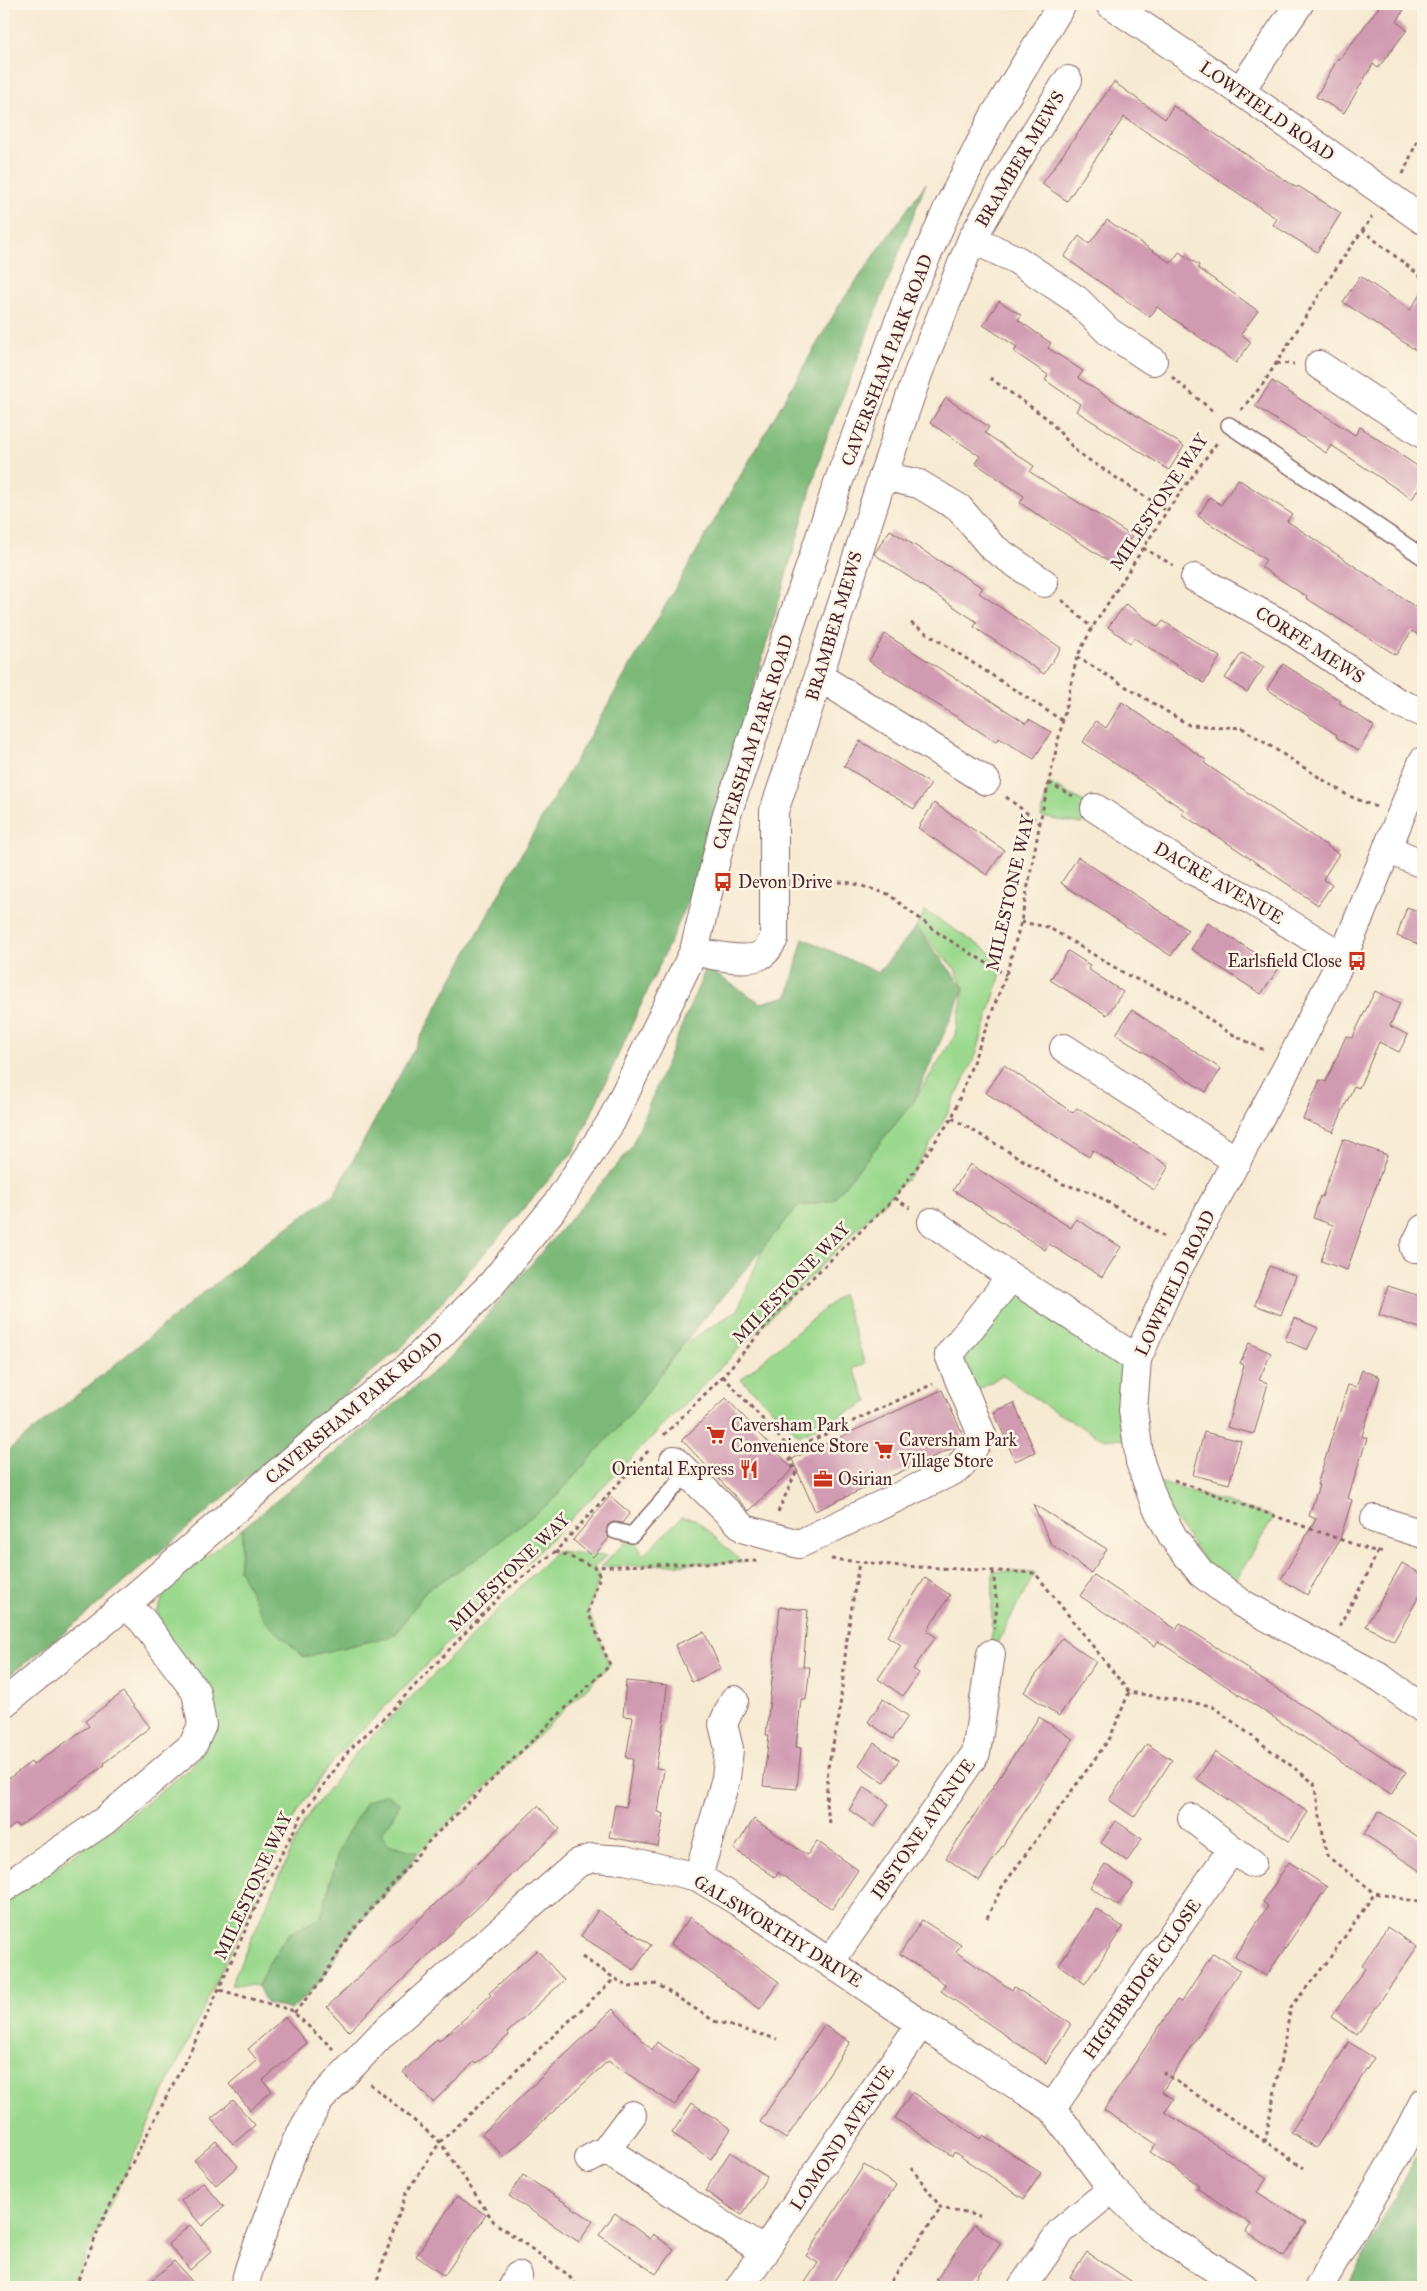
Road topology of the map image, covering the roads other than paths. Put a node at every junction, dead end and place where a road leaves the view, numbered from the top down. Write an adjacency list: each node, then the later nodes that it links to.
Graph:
1 (1062, 4): 23 (street, CAVERSHAM PARK ROAD)
2 (1110, 4): 5 (street, LOWFIELD ROAD)
3 (1299, 4): 5 (street)
4 (1068, 80): 7 (street, BRAMBER MEWS)
5 (1240, 91): 6 (street, LOWFIELD ROAD)
6 (1423, 220)
7 (972, 239): 8 (street, BRAMBER MEWS); 12 (street, BRAMBER MEWS)
8 (1152, 361)
9 (1319, 365): 11 (street)
10 (1229, 425): 13 (lane)
11 (1423, 434)
12 (883, 476): 15 (street); 16 (street, BRAMBER MEWS)
13 (1423, 557)
14 (1195, 578): 17 (street, CORFE MEWS)
15 (1044, 583)
16 (818, 676): 19 (street); 23 (street, BRAMBER MEWS)
17 (1423, 713)
18 (1423, 761): 21 (street, LOWFIELD ROAD)
19 (986, 781)
20 (1096, 808): 24 (street, DACRE AVENUE)
21 (1386, 849): 22 (street); 24 (street, LOWFIELD ROAD)
22 (1423, 864)
23 (694, 951): 34 (street, CAVERSHAM PARK ROAD)
24 (1343, 957): 26 (street, LOWFIELD ROAD)
25 (1064, 1048): 26 (street)
26 (1237, 1161): 29 (street, LOWFIELD ROAD)
27 (932, 1222): 28 (street)
28 (1011, 1277): 29 (street); 30 (street)
29 (1137, 1359): 38 (street, LOWFIELD ROAD)
30 (668, 1455): 32 (lane)
31 (1375, 1519): 33 (street)
32 (615, 1531)
33 (1423, 1534)
34 (125, 1605): 37 (street, CAVERSHAM PARK ROAD); 41 (street)
35 (991, 1654): 42 (street, IBSTONE AVENUE)
36 (734, 1700): 40 (street)
37 (4, 1703)
38 (1423, 1709)
39 (1192, 1818): 45 (street, HIGHBRIDGE CLOSE)
40 (698, 1877): 42 (street, GALSWORTHY DRIVE); 49 (street, GALSWORTHY DRIVE)
41 (4, 1888)
42 (830, 1962): 43 (street, GALSWORTHY DRIVE)
43 (921, 2024): 45 (street, GALSWORTHY DRIVE); 48 (street, LOMOND AVENUE)
44 (1423, 2103): 53 (street)
45 (1052, 2108): 47 (street, GALSWORTHY DRIVE)
46 (632, 2115): 48 (street)
47 (1112, 2189): 51 (street); 52 (street, GALSWORTHY DRIVE)
48 (765, 2252): 50 (street, LOMOND AVENUE)
49 (244, 2287)
50 (740, 2287)
51 (1022, 2287)
52 (1244, 2287)
53 (1319, 2287)

